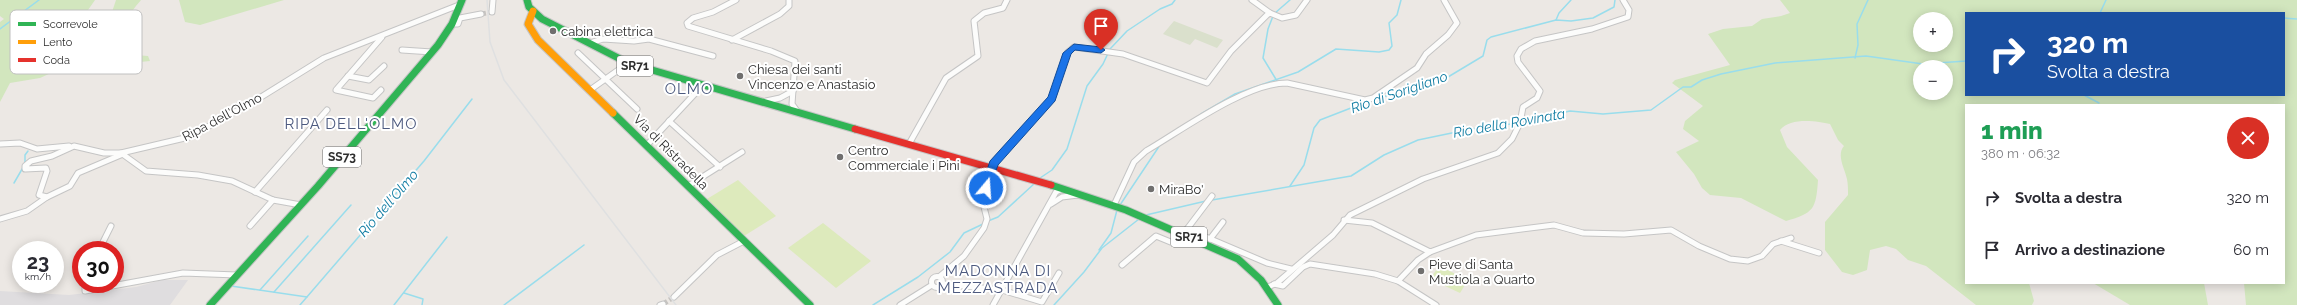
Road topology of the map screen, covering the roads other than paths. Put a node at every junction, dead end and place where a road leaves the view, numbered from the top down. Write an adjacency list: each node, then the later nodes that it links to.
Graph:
1 (493, 0): 12 (street)
2 (527, 0): 11 (main road, SR71)
3 (736, 0): 17 (street)
4 (789, 0): 17 (street)
5 (1007, 0): 40 (street)
6 (1252, 0): 13 (street)
7 (1307, 0): 13 (street)
8 (1444, 0): 59 (street)
9 (1622, 0): 61 (street)
10 (460, 2): 15 (main road, SS73); 16 (street, Ripa dell'Olmo)
11 (533, 11): 18 (main road, SR71); 29 (main road, Via di Ristradella)
12 (492, 12)
13 (1270, 13): 46 (street)
14 (481, 14): 15 (street)
15 (452, 24): 20 (main road, SS73)
16 (383, 36): 25 (street, Ripa dell'Olmo); 44 (street, Ripa dell'Olmo)
17 (732, 40): 30 (street)
18 (590, 43): 22 (street); 23 (main road, SR71)
19 (402, 50): 20 (street)
20 (432, 52): 58 (main road, SS73)
21 (578, 53): 26 (street)
22 (713, 56)
23 (628, 63): 26 (street); 27 (main road, SR71)
24 (384, 66): 25 (street)
25 (348, 76): 28 (street, Ripa dell'Olmo)
26 (605, 79): 29 (street); 35 (street)
27 (703, 86): 33 (main road, SR71); 38 (street)
28 (381, 90)
29 (590, 90): 41 (main road, Via di Ristradella)
30 (793, 91): 31 (street); 32 (street)
31 (780, 98): 33 (street); 34 (street)
32 (792, 99): 34 (street); 37 (street)
33 (760, 102): 34 (main road, SR71)
34 (779, 107): 37 (main road, SR71)
35 (637, 109)
36 (327, 110): 50 (street)
37 (799, 113): 40 (main road, SR71)
38 (669, 121): 41 (street); 45 (street)
39 (0, 144): 42 (street)
40 (909, 144): 46 (main road, SR71)
41 (647, 145): 48 (main road, Via di Ristradella)
42 (74, 146): 44 (street); 54 (street)
43 (742, 152): 45 (street)
44 (122, 153): 50 (street); 54 (street)
45 (720, 167): 48 (street)
46 (992, 169): 47 (main road, SR71); 77 (street)
47 (1041, 182): 49 (main road, SR71); 51 (street)
48 (688, 186): 69 (main road, Via di Ristradella)
49 (1065, 189): 51 (street); 52 (main road, SR71); 55 (street)
50 (255, 192): 56 (street)
51 (1055, 194): 57 (street)
52 (1082, 194): 55 (street); 59 (main road, SR71)
53 (1212, 196): 65 (street)
54 (47, 197): 60 (street)
55 (1062, 197): 57 (street)
56 (273, 200): 58 (street); 64 (street)
57 (1051, 204): 83 (street)
58 (301, 205): 76 (main road, SS73)
59 (1114, 205): 65 (main road, SR71)
60 (0, 219)
61 (1344, 220): 71 (street); 74 (street)
62 (1223, 222): 67 (street)
63 (111, 226): 68 (street)
64 (250, 226)
65 (1186, 232): 67 (street); 73 (street); 82 (main road, SR71)
66 (1791, 238): 70 (street)
67 (1210, 239): 74 (street)
68 (104, 241)
69 (744, 241): 84 (street); 86 (main road, Via di Ristradella)
70 (1780, 241): 71 (street); 72 (street)
71 (1430, 252): 78 (street)
72 (1819, 253)
73 (1122, 265)
74 (1290, 269): 82 (street)
75 (1059, 273): 83 (street)
76 (237, 275): 79 (street); 85 (main road, SS73)
77 (940, 277): 80 (street); 81 (street)
78 (1398, 280): 82 (street); 90 (street)
79 (124, 284)
80 (943, 284): 81 (street); 83 (street)
81 (932, 285): 87 (street)
82 (1271, 286): 89 (main road, SR71)
83 (1002, 290): 88 (street)
84 (674, 297)
85 (210, 305)
86 (810, 305)
87 (900, 305)
88 (993, 305)
89 (1278, 305)
90 (1436, 305)

